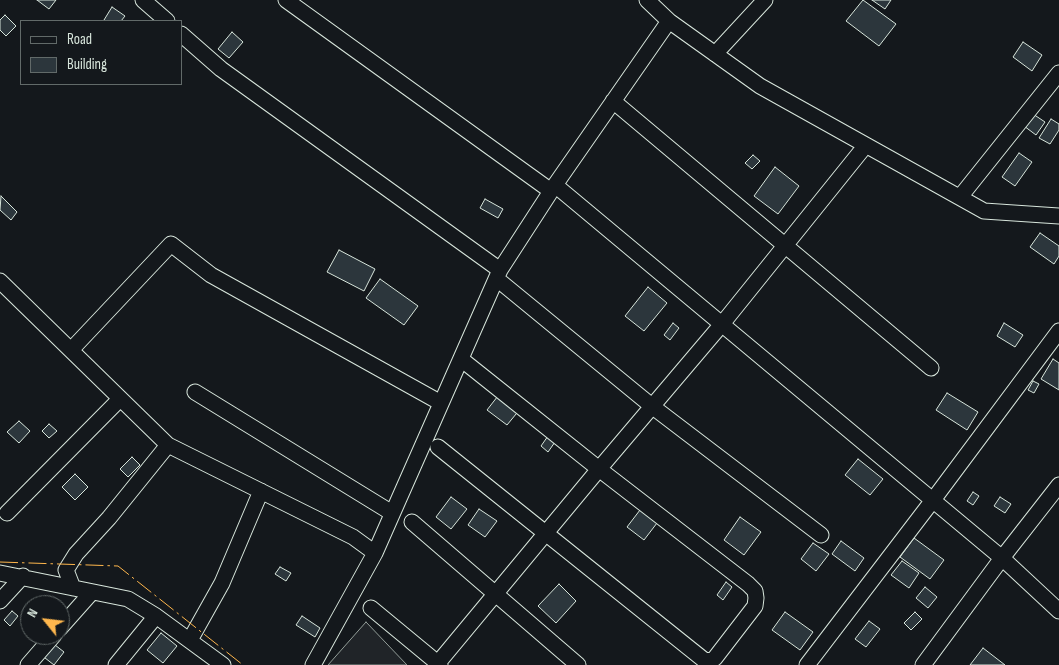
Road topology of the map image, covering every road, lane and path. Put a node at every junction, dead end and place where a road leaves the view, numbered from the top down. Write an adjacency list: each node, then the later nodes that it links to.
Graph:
1 (143, 0): 5 (street)
2 (286, 0): 12 (street)
3 (647, 0): 6 (street)
4 (766, 0): 8 (street)
5 (166, 20)
6 (669, 20): 8 (street); 10 (street)
7 (182, 35): 16 (street)
8 (715, 54): 11 (street)
9 (1059, 73): 13 (street)
10 (613, 101): 12 (street); 15 (street)
11 (866, 145): 13 (street); 15 (street)
12 (553, 188): 16 (street); 18 (street)
13 (960, 198): 14 (street)
14 (1059, 215)
15 (785, 247): 18 (street); 22 (street)
16 (498, 275): 21 (street); 26 (street)
17 (0, 281): 20 (street)
18 (722, 324): 26 (street); 32 (street)
19 (1059, 331): 32 (street)
20 (71, 350): 24 (street); 25 (street)
21 (461, 358): 25 (street); 29 (street)
22 (931, 368)
23 (195, 392): 34 (street)
24 (120, 399): 27 (street); 33 (street)
25 (441, 404): 34 (street)
26 (653, 407): 29 (street); 37 (street)
27 (168, 445): 31 (street); 42 (street)
28 (438, 447): 36 (street)
29 (599, 469): 36 (street); 52 (street)
30 (1059, 486): 39 (street)
31 (260, 491): 38 (street); 50 (street)
32 (933, 500): 39 (street); 59 (street)
33 (7, 513)
34 (392, 513): 38 (street)
35 (412, 522): 44 (street)
36 (546, 534): 44 (street); 52 (street)
37 (821, 535)
38 (375, 553): 57 (street)
39 (1002, 558): 47 (street); 60 (street)
40 (0, 573): 41 (street)
41 (23, 576): 42 (street); 45 (street)
42 (73, 588): 43 (street)
43 (92, 592): 48 (street); 49 (street)
44 (495, 595): 53 (street); 58 (street)
45 (0, 601)
46 (372, 608): 53 (street)
47 (1059, 611)
48 (156, 616): 50 (street); 55 (street)
49 (70, 617)
50 (190, 640): 56 (street)
51 (45, 645): 54 (street)
52 (707, 662)
53 (439, 664)
54 (28, 665)
55 (116, 665)
56 (223, 665)
57 (313, 665)
58 (578, 665)
59 (807, 665)
60 (923, 665)

